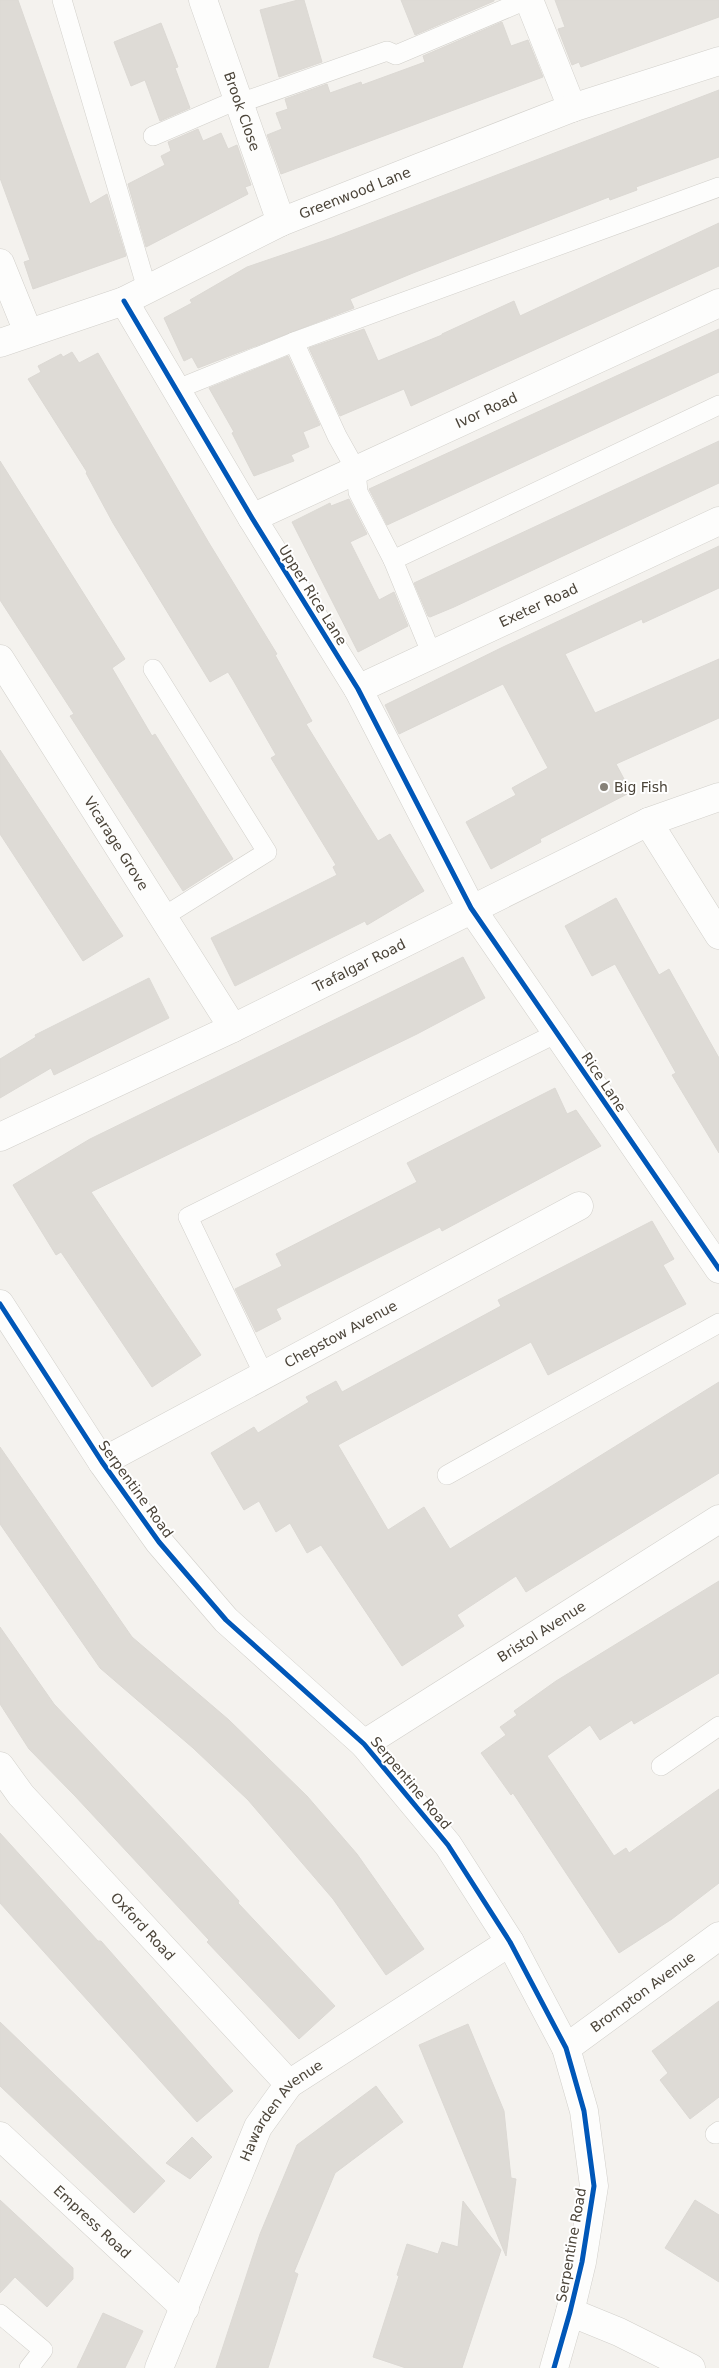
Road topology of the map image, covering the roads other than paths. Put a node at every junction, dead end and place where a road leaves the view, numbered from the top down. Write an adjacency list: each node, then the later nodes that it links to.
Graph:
1 (62, 0): 11 (lane)
2 (203, 0): 5 (street, Brook Close)
3 (528, 0): 5 (lane); 6 (street)
4 (719, 61): 6 (street, Greenwood Lane)
5 (239, 101): 7 (lane); 9 (street, Brook Close)
6 (572, 108): 9 (street, Greenwood Lane)
7 (153, 136)
8 (719, 187): 14 (lane)
9 (281, 222): 11 (street, Greenwood Lane)
10 (0, 264): 13 (street)
11 (136, 295): 13 (street, Greenwood Lane); 16 (street, Upper Rice Lane)
12 (719, 303): 18 (street, Ivor Road)
13 (28, 332): 15 (street, Greenwood Lane)
14 (294, 342): 16 (lane); 18 (lane)
15 (0, 343)
16 (175, 390): 19 (street, Upper Rice Lane)
17 (719, 405): 21 (lane)
18 (356, 470): 19 (street, Ivor Road); 21 (lane)
19 (252, 518): 25 (street, Upper Rice Lane)
20 (719, 521): 22 (street, Exeter Road)
21 (393, 560): 22 (lane)
22 (432, 655): 25 (street, Exeter Road)
23 (0, 659): 29 (street, Vicarage Grove)
24 (153, 669): 29 (lane)
25 (358, 689): 28 (street, Upper Rice Lane)
26 (719, 797): 27 (street, Trafalgar Road)
27 (648, 822): 28 (street, Trafalgar Road); 30 (street)
28 (471, 908): 31 (street, Trafalgar Road); 32 (street, Rice Lane)
29 (162, 916): 31 (street, Vicarage Grove)
30 (719, 935)
31 (233, 1028): 33 (street, Trafalgar Road)
32 (557, 1033): 35 (street, Rice Lane); 38 (lane)
33 (0, 1137)
34 (580, 1206): 38 (street, Chepstow Avenue)
35 (719, 1269)
36 (0, 1304): 39 (street, Serpentine Road)
37 (719, 1323): 40 (lane)
38 (264, 1375): 39 (street, Chepstow Avenue)
39 (102, 1462): 43 (street, Serpentine Road)
40 (447, 1475)
41 (719, 1519): 43 (street, Bristol Avenue)
42 (719, 1726): 45 (lane)
43 (364, 1744): 47 (street, Serpentine Road)
44 (0, 1766): 49 (street, Oxford Road)
45 (661, 1766)
46 (719, 1936): 48 (street, Brompton Avenue)
47 (510, 1942): 48 (street, Serpentine Road); 49 (street, Hawarden Avenue)
48 (566, 2048): 52 (street, Serpentine Road)
49 (289, 2084): 51 (street, Hawarden Avenue)
50 (0, 2136): 51 (street, Empress Road)
51 (185, 2308): 55 (street, Hawarden Avenue)
52 (570, 2312): 56 (street, Serpentine Road); 57 (street)
53 (0, 2314): 54 (lane)
54 (30, 2368)
55 (159, 2368)
56 (554, 2368)
57 (691, 2368)

